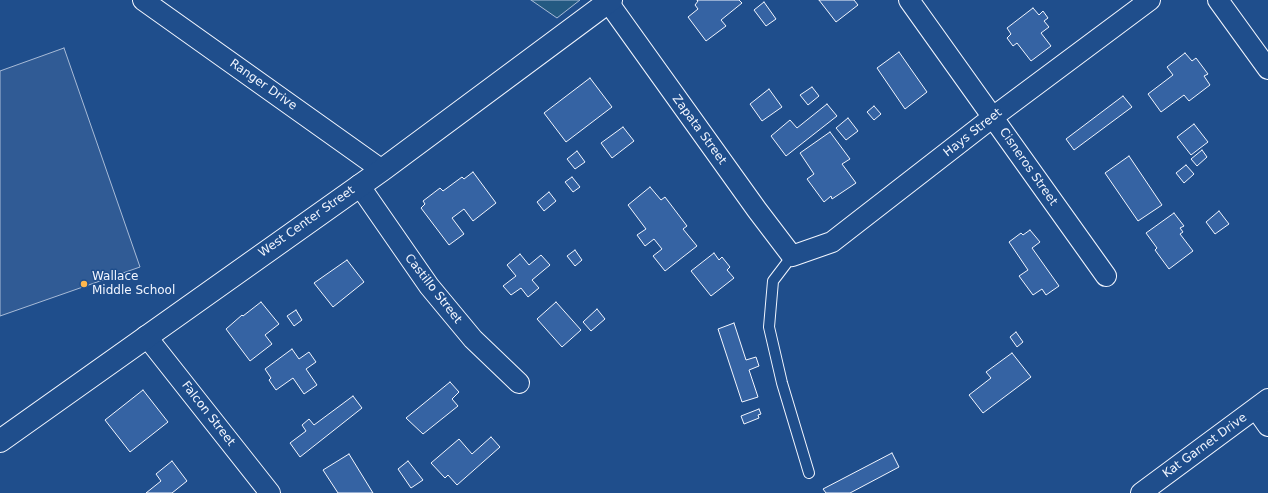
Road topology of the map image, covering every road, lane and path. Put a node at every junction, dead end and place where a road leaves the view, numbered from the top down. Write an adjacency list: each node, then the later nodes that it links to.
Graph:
1 (143, 0): 8 (street, Ranger Drive)
2 (909, 0): 7 (street, Cisneros Street)
3 (1150, 0): 7 (street, Hays Street)
4 (1218, 0): 6 (street)
5 (609, 1): 8 (street, West Center Street); 10 (street, Zapata Street)
6 (1268, 70)
7 (993, 117): 10 (street, Hays Street); 11 (street, Cisneros Street)
8 (382, 170): 9 (street, West Center Street)
9 (359, 185): 12 (street, West Center Street); 13 (street, Castillo Street)
10 (792, 256): 17 (lane)
11 (1106, 276)
12 (146, 336): 16 (street, West Center Street); 18 (street, Falcon Street)
13 (519, 383)
14 (1262, 404): 15 (street); 19 (street, Kat Garnet Drive)
15 (1268, 426)
16 (0, 441)
17 (809, 473)
18 (270, 493)
19 (1141, 493)

